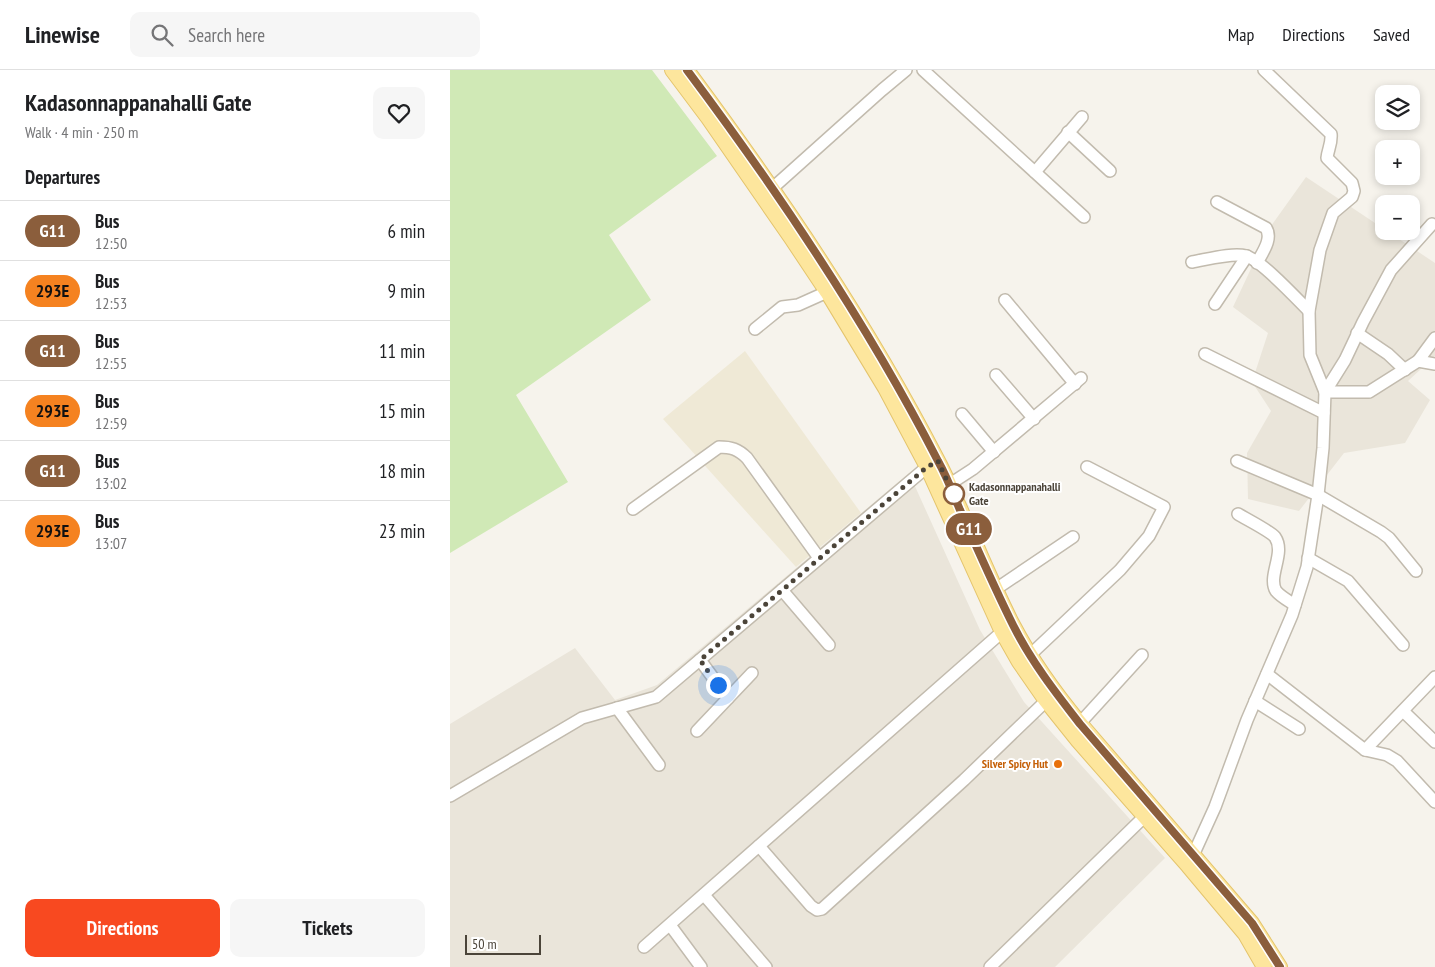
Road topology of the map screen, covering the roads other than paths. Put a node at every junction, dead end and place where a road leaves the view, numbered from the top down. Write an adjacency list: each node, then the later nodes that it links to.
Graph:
1 (672, 70): 10 (main road)
2 (687, 70): 10 (main road)
3 (906, 70): 10 (street)
4 (923, 70): 9 (street)
5 (1264, 70): 20 (street)
6 (1082, 117): 7 (street)
7 (1068, 132): 8 (street); 9 (street)
8 (1110, 171)
9 (1034, 172): 12 (street)
10 (768, 193): 17 (main road); 35 (main road)
11 (1217, 202): 16 (street)
12 (1084, 217)
13 (1432, 224): 22 (street)
14 (1247, 256): 15 (street); 16 (street); 19 (street)
15 (1192, 262)
16 (1257, 263): 20 (street)
17 (828, 292): 21 (street); 35 (main road)
18 (1005, 300): 32 (street)
19 (1215, 304)
20 (1309, 310): 29 (street)
21 (754, 329)
22 (1357, 334): 27 (street); 29 (street)
23 (1435, 338): 25 (street)
24 (1205, 354): 30 (street)
25 (1418, 361): 26 (street); 27 (street)
26 (1435, 364)
27 (1405, 370): 29 (street)
28 (996, 374): 32 (street)
29 (1325, 392): 30 (street)
30 (1324, 413): 38 (street)
31 (962, 414): 33 (street)
32 (1034, 418): 33 (street)
33 (994, 452): 37 (street)
34 (1237, 461): 38 (street)
35 (933, 464): 37 (main road); 42 (street); 48 (main road)
36 (1087, 467): 52 (street)
37 (950, 484): 46 (main road)
38 (1318, 495): 43 (street); 44 (street)
39 (633, 509): 42 (street)
40 (1238, 514): 47 (street)
41 (1073, 537): 46 (street)
42 (819, 558): 45 (street)
43 (1308, 558): 47 (street); 50 (street)
44 (1416, 571)
45 (782, 590): 49 (street); 53 (street)
46 (996, 590): 52 (main road)
47 (1295, 605): 55 (street)
48 (1002, 632): 52 (main road); 71 (street)
49 (828, 645)
50 (1403, 645)
51 (1142, 655): 62 (street)
52 (1024, 659): 58 (main road); 62 (main road)
53 (700, 660): 57 (street); 60 (street)
54 (752, 673): 57 (street)
55 (1267, 674): 59 (street); 66 (street)
56 (1435, 677): 61 (street)
57 (728, 698): 64 (street)
58 (1046, 701): 70 (main road); 71 (street)
59 (1255, 701): 63 (street); 72 (street)
60 (617, 708): 67 (street); 68 (street)
61 (1403, 711): 65 (street); 66 (street)
62 (1080, 724): 72 (main road)
63 (1299, 729)
64 (697, 731)
65 (1435, 742)
66 (1365, 750): 69 (street)
67 (659, 765)
68 (450, 796)
69 (1435, 802)
70 (1144, 817): 72 (main road); 78 (street)
71 (759, 846): 73 (street)
72 (1191, 861): 79 (main road); 80 (main road)
73 (704, 895): 74 (street); 77 (street)
74 (670, 925): 75 (street); 76 (street)
75 (644, 947)
76 (701, 967)
77 (766, 967)
78 (990, 967)
79 (1264, 967)
80 (1280, 967)

